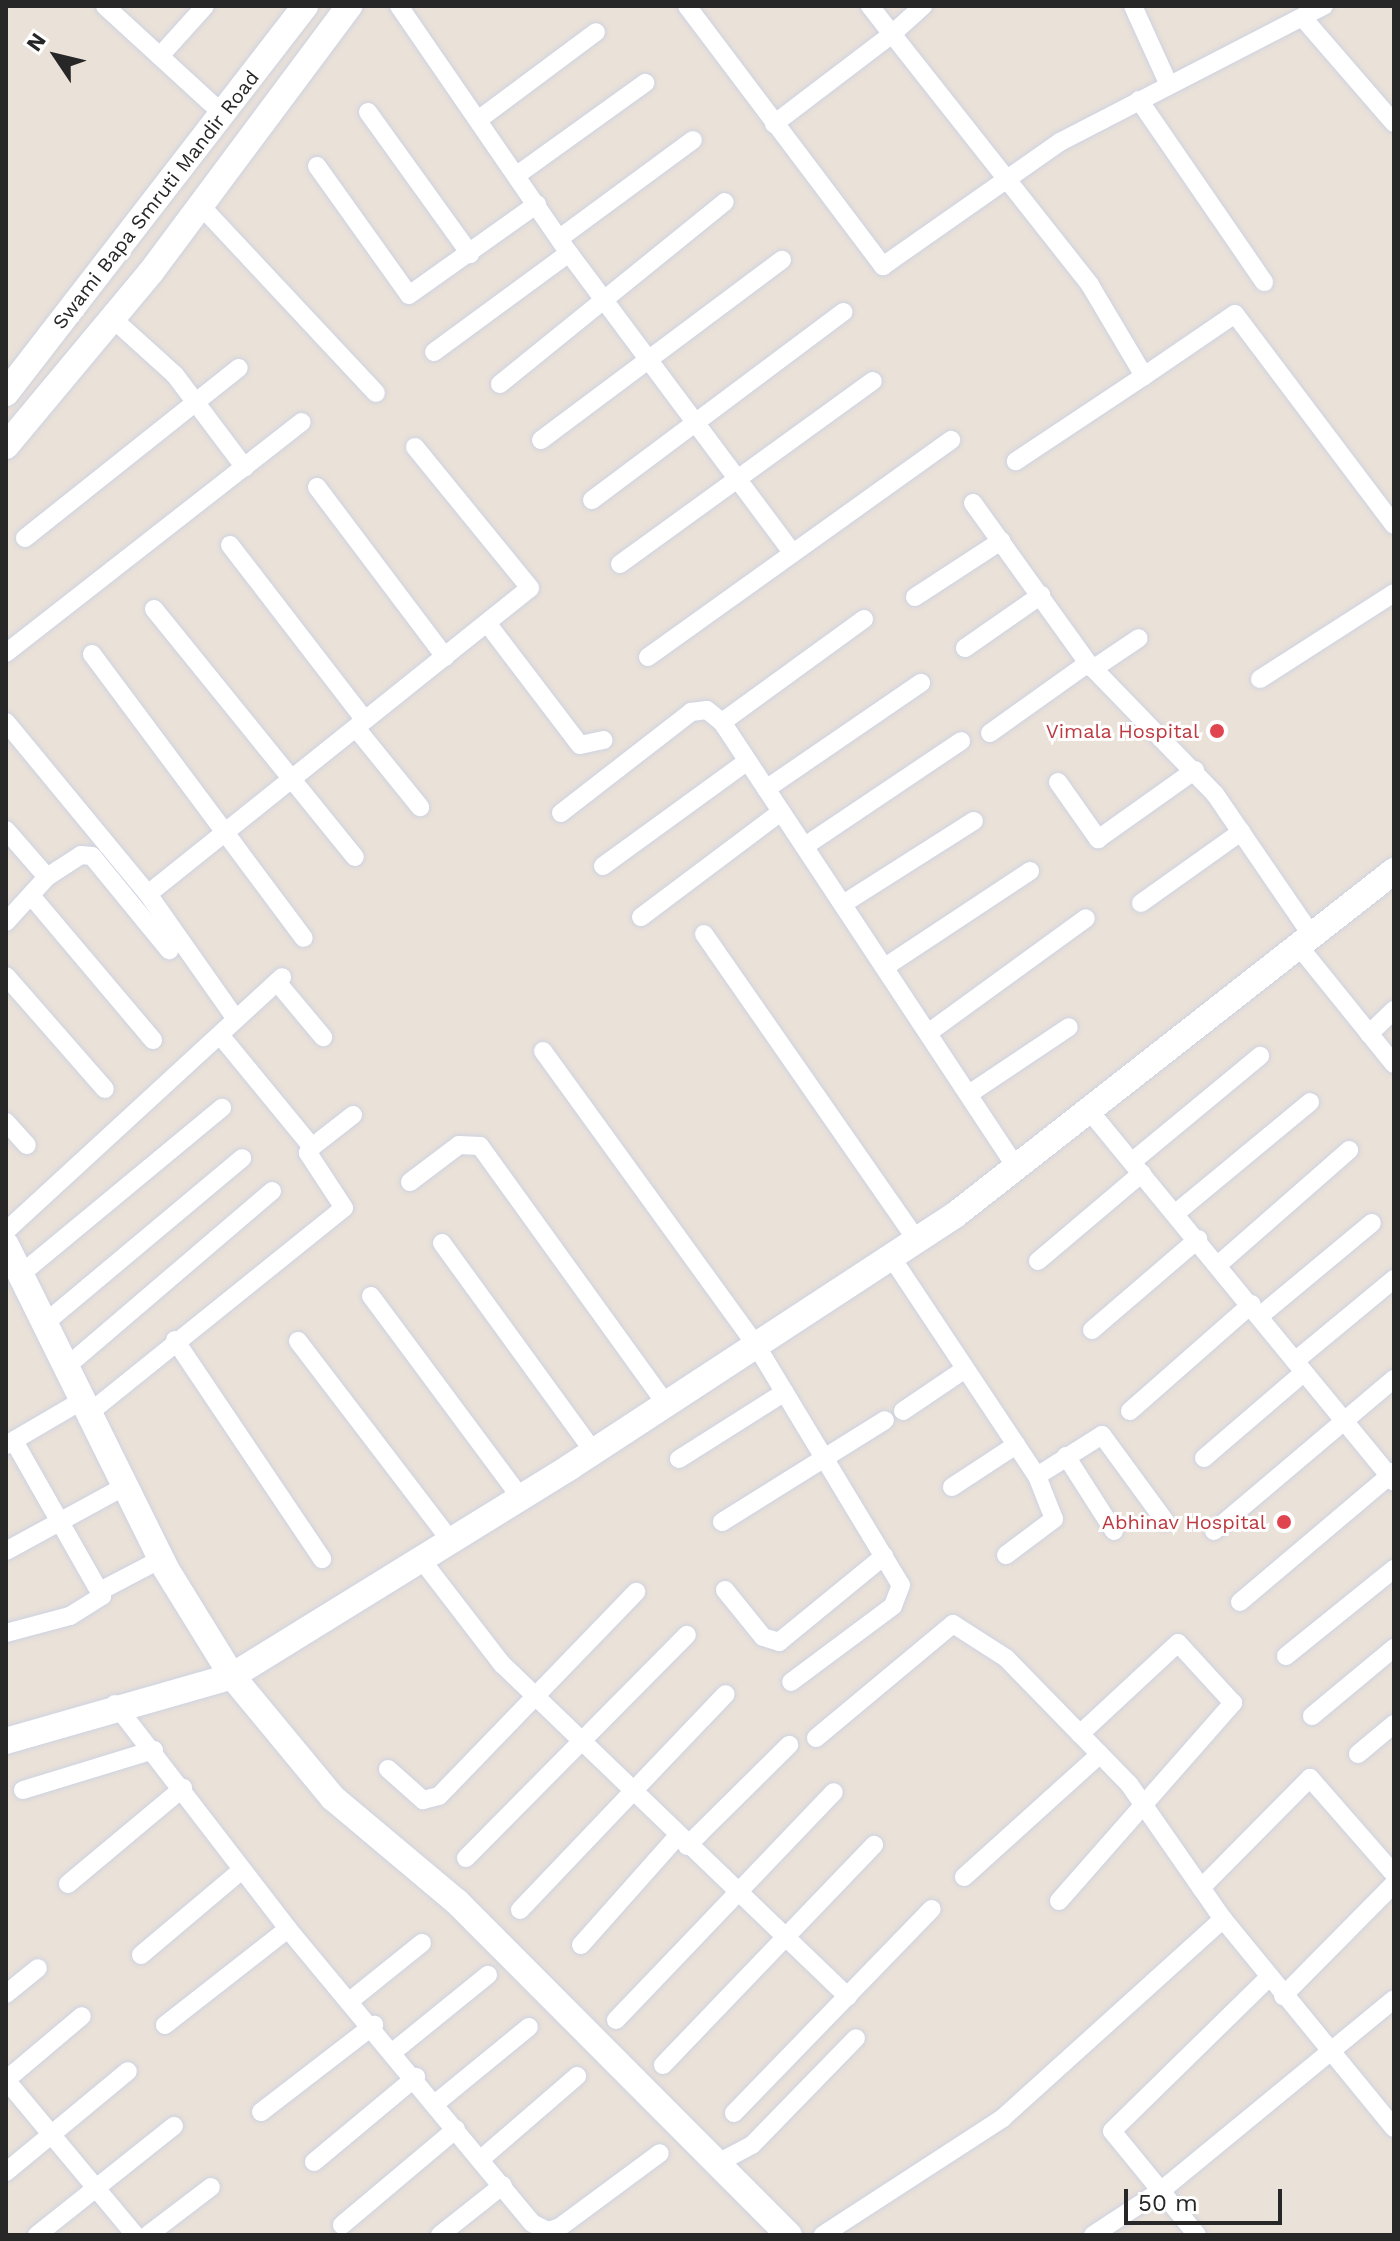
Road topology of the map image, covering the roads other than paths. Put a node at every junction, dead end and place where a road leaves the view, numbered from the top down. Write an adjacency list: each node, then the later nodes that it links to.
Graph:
1 (105, 6): 14 (street)
2 (205, 6): 14 (street)
3 (305, 6): 20 (street, Swami Bapa Smruti Mandir Road)
4 (349, 6): 29 (street)
5 (399, 6): 21 (street)
6 (687, 6): 22 (street)
7 (870, 6): 13 (street)
8 (923, 6): 13 (street)
9 (1133, 6): 16 (street)
10 (1324, 6): 11 (street)
11 (1303, 18): 16 (street); 19 (street)
12 (596, 32): 21 (street)
13 (892, 34): 22 (street); 26 (street)
14 (160, 56): 20 (street)
15 (645, 83): 25 (street)
16 (1169, 85): 17 (street)
17 (1139, 100): 26 (street); 33 (street)
18 (368, 112): 31 (street)
19 (1391, 113)
20 (223, 114): 43 (street, Swami Bapa Smruti Mandir Road)
21 (478, 120): 25 (street)
22 (774, 124): 26 (street)
23 (693, 140): 30 (street)
24 (317, 166): 31 (street)
25 (517, 175): 28 (street)
26 (1003, 182): 40 (street)
27 (725, 202): 34 (street)
28 (537, 204): 30 (street); 31 (street)
29 (201, 206): 36 (street); 44 (street)
30 (564, 245): 34 (street); 37 (street)
31 (470, 254)
32 (782, 260): 38 (street)
33 (1264, 282)
34 (604, 300): 38 (street); 42 (street)
35 (843, 312): 47 (street)
36 (112, 318): 45 (street); 50 (street)
37 (434, 352)
38 (651, 357): 47 (street); 48 (street)
39 (239, 368): 45 (street)
40 (1144, 376): 52 (street); 58 (street)
41 (873, 381): 54 (street)
42 (500, 384)
43 (6, 393)
44 (376, 393)
45 (196, 403): 53 (street); 59 (street)
46 (302, 422): 53 (street)
47 (697, 422): 54 (street); 56 (street)
48 (541, 440)
49 (951, 440): 62 (street)
50 (6, 446)
51 (415, 447): 69 (street)
52 (1016, 461)
53 (245, 468): 72 (street)
54 (738, 478): 62 (street); 63 (street)
55 (317, 487): 74 (street)
56 (592, 500)
57 (973, 503): 60 (street)
58 (1394, 525)
59 (25, 538)
60 (1001, 541): 65 (street); 66 (street)
61 (230, 545): 81 (street)
62 (790, 550): 75 (street)
63 (620, 564)
64 (1394, 593): 77 (street)
65 (1041, 595): 71 (street); 76 (street)
66 (915, 597)
67 (154, 609): 87 (street)
68 (864, 619): 80 (street)
69 (487, 623): 74 (street); 83 (street)
70 (1139, 638): 76 (street)
71 (965, 648)
72 (6, 653)
73 (92, 654): 96 (street)
74 (445, 657): 81 (street)
75 (648, 657)
76 (1090, 666): 82 (street); 86 (street)
77 (1260, 679)
78 (921, 683): 89 (street)
79 (6, 722): 103 (street)
80 (722, 722): 85 (street); 92 (street)
81 (361, 724): 87 (street); 90 (street)
82 (990, 733)
83 (603, 740)
84 (961, 741): 97 (street)
85 (746, 762): 89 (street); 99 (street)
86 (1195, 770): 88 (street); 95 (street)
87 (293, 779): 96 (street); 98 (street)
88 (1058, 782)
89 (766, 789): 91 (street)
90 (420, 807)
91 (781, 812): 97 (street); 107 (street)
92 (561, 813)
93 (974, 821): 106 (street)
94 (6, 830): 102 (street)
95 (1241, 832): 105 (street); 112 (street)
96 (225, 833): 103 (street); 111 (street)
97 (805, 846): 106 (street)
98 (355, 857)
99 (603, 866)
100 (1030, 871): 114 (street)
101 (1394, 871): 112 (street)
102 (47, 877): 104 (street); 113 (street)
103 (148, 894): 117 (street)
104 (33, 898): 109 (street); 123 (street)
105 (1141, 903)
106 (843, 904): 114 (street)
107 (641, 917)
108 (1086, 918): 119 (street)
109 (6, 922)
110 (704, 934): 146 (street)
111 (304, 938)
112 (1304, 938): 120 (street); 131 (street)
113 (169, 950)
114 (885, 967): 119 (street)
115 (6, 976): 127 (street)
116 (1394, 1010): 120 (street)
117 (236, 1019): 121 (street); 122 (street)
118 (1069, 1027): 128 (street)
119 (928, 1033): 128 (street)
120 (1369, 1034): 126 (street)
121 (220, 1035): 135 (street); 144 (street)
122 (323, 1037)
123 (153, 1040)
124 (543, 1051): 160 (street)
125 (1260, 1056): 139 (street)
126 (1394, 1064)
127 (105, 1089)
128 (969, 1094): 138 (street)
129 (1310, 1102): 142 (street)
130 (222, 1108): 152 (street)
131 (1088, 1109): 138 (street); 139 (street)
132 (353, 1115): 135 (street)
133 (6, 1122): 134 (street)
134 (27, 1145)
135 (312, 1147): 158 (street)
136 (1349, 1150): 151 (street)
137 (242, 1158): 156 (street)
138 (1016, 1167): 146 (street)
139 (1138, 1167): 142 (street); 150 (street)
140 (410, 1182): 166 (street)
141 (272, 1191): 161 (street)
142 (1176, 1213): 145 (street)
143 (1372, 1223): 155 (street)
144 (6, 1231)
145 (1198, 1239): 151 (street); 157 (street)
146 (917, 1241): 149 (street)
147 (442, 1243): 174 (street)
148 (6, 1245): 152 (street)
149 (892, 1258): 160 (street); 163 (street)
150 (1038, 1261)
151 (1219, 1264): 155 (street)
152 (21, 1274): 156 (street)
153 (1394, 1279): 162 (street)
154 (371, 1296): 183 (street)
155 (1257, 1310): 162 (street); 169 (street)
156 (45, 1323): 161 (street)
157 (1092, 1330)
158 (175, 1340): 167 (street); 194 (street)
159 (298, 1341): 189 (street)
160 (756, 1345): 165 (street); 166 (street)
161 (66, 1367): 167 (street)
162 (1299, 1367): 171 (street); 177 (street)
163 (965, 1369): 168 (street); 173 (street)
164 (1394, 1379): 171 (street)
165 (785, 1392): 176 (street); 178 (street)
166 (666, 1404): 174 (street)
167 (86, 1407): 172 (street); 181 (street)
168 (903, 1411)
169 (1130, 1411)
170 (885, 1420): 176 (street)
171 (1342, 1421): 180 (street); 188 (street)
172 (10, 1443): 185 (street)
173 (1016, 1445): 179 (street); 182 (street)
174 (594, 1452): 183 (street)
175 (1066, 1456): 179 (street); 184 (street); 187 (street)
176 (826, 1457): 186 (street); 192 (street)
177 (1204, 1458)
178 (679, 1459)
179 (1037, 1476): 191 (street)
180 (1393, 1476): 200 (street)
181 (125, 1486): 185 (street); 193 (street)
182 (952, 1487)
183 (521, 1498): 189 (street)
184 (1165, 1521)
185 (63, 1522): 190 (street); 197 (street)
186 (722, 1522)
187 (1114, 1531)
188 (1214, 1531)
189 (451, 1541): 195 (street)
190 (6, 1551)
191 (1006, 1555)
192 (884, 1556): 198 (street); 206 (street)
193 (161, 1559): 197 (street); 205 (street)
194 (322, 1559)
195 (421, 1559): 205 (street); 208 (street)
196 (1394, 1569): 204 (street)
197 (102, 1590): 201 (street)
198 (725, 1590)
199 (636, 1592): 208 (street)
200 (1240, 1602)
201 (6, 1633)
202 (687, 1635): 214 (street)
203 (1394, 1648): 210 (street)
204 (1286, 1656)
205 (232, 1676): 209 (street); 276 (street)
206 (791, 1682)
207 (726, 1694): 223 (street)
208 (538, 1698): 214 (street); 220 (street)
209 (115, 1704): 215 (street); 217 (street)
210 (1312, 1716)
211 (1394, 1724): 219 (street)
212 (1080, 1734): 213 (street); 218 (street); 225 (street)
213 (816, 1738)
214 (583, 1740): 223 (street); 228 (street)
215 (6, 1741)
216 (789, 1745): 226 (street)
217 (154, 1750): 221 (street); 222 (street)
218 (1100, 1754): 225 (street); 231 (street)
219 (1358, 1754)
220 (388, 1769)
221 (183, 1788): 229 (street); 232 (street)
222 (23, 1790)
223 (634, 1791): 226 (street); 238 (street)
224 (834, 1792): 235 (street)
225 (1143, 1805): 234 (street); 236 (street)
226 (682, 1842): 235 (street); 243 (street)
227 (874, 1845): 241 (street)
228 (466, 1858)
229 (242, 1870): 240 (street); 244 (street)
230 (1394, 1874): 234 (street)
231 (964, 1877)
232 (68, 1884)
233 (1394, 1884): 249 (street)
234 (1201, 1888): 239 (street)
235 (736, 1894): 241 (street); 254 (street)
236 (1059, 1901)
237 (932, 1909): 250 (street)
238 (520, 1910)
239 (1223, 1919): 247 (street); 289 (street)
240 (288, 1929): 252 (street); 255 (street)
241 (784, 1939): 250 (street); 261 (street)
242 (422, 1943): 252 (street)
243 (581, 1945)
244 (141, 1955)
245 (38, 1968): 248 (street)
246 (488, 1975): 259 (street)
247 (1268, 1978): 249 (street); 281 (street)
248 (6, 1994)
249 (1283, 1996): 260 (street)
250 (848, 1997): 268 (street)
251 (1394, 1999): 260 (street)
252 (351, 2000): 256 (street)
253 (82, 2016): 265 (street)
254 (616, 2020)
255 (165, 2025)
256 (374, 2025): 259 (street); 267 (street)
257 (529, 2027): 266 (street)
258 (856, 2038): 276 (street)
259 (394, 2051): 264 (street)
260 (1330, 2058): 269 (street); 281 (street)
261 (663, 2065)
262 (128, 2071): 272 (street)
263 (577, 2076): 274 (street)
264 (416, 2077): 266 (street); 275 (street)
265 (6, 2080): 272 (street)
266 (436, 2103): 271 (street)
267 (261, 2112)
268 (734, 2113)
269 (1393, 2124)
270 (174, 2126): 279 (street)
271 (456, 2129): 274 (street); 282 (street)
272 (52, 2136): 277 (street); 279 (street)
273 (660, 2153): 283 (street)
274 (481, 2159): 278 (street)
275 (314, 2162)
276 (718, 2163): 288 (street)
277 (6, 2172)
278 (503, 2185): 283 (street); 287 (street)
279 (95, 2187): 284 (street); 285 (street)
280 (211, 2187): 286 (street)
281 (1163, 2189): 290 (street); 291 (street)
282 (342, 2225)
283 (545, 2233)
284 (37, 2235)
285 (135, 2235)
286 (148, 2235)
287 (440, 2235)
288 (789, 2235)
289 (823, 2235)
290 (1093, 2235)
291 (1197, 2235)

